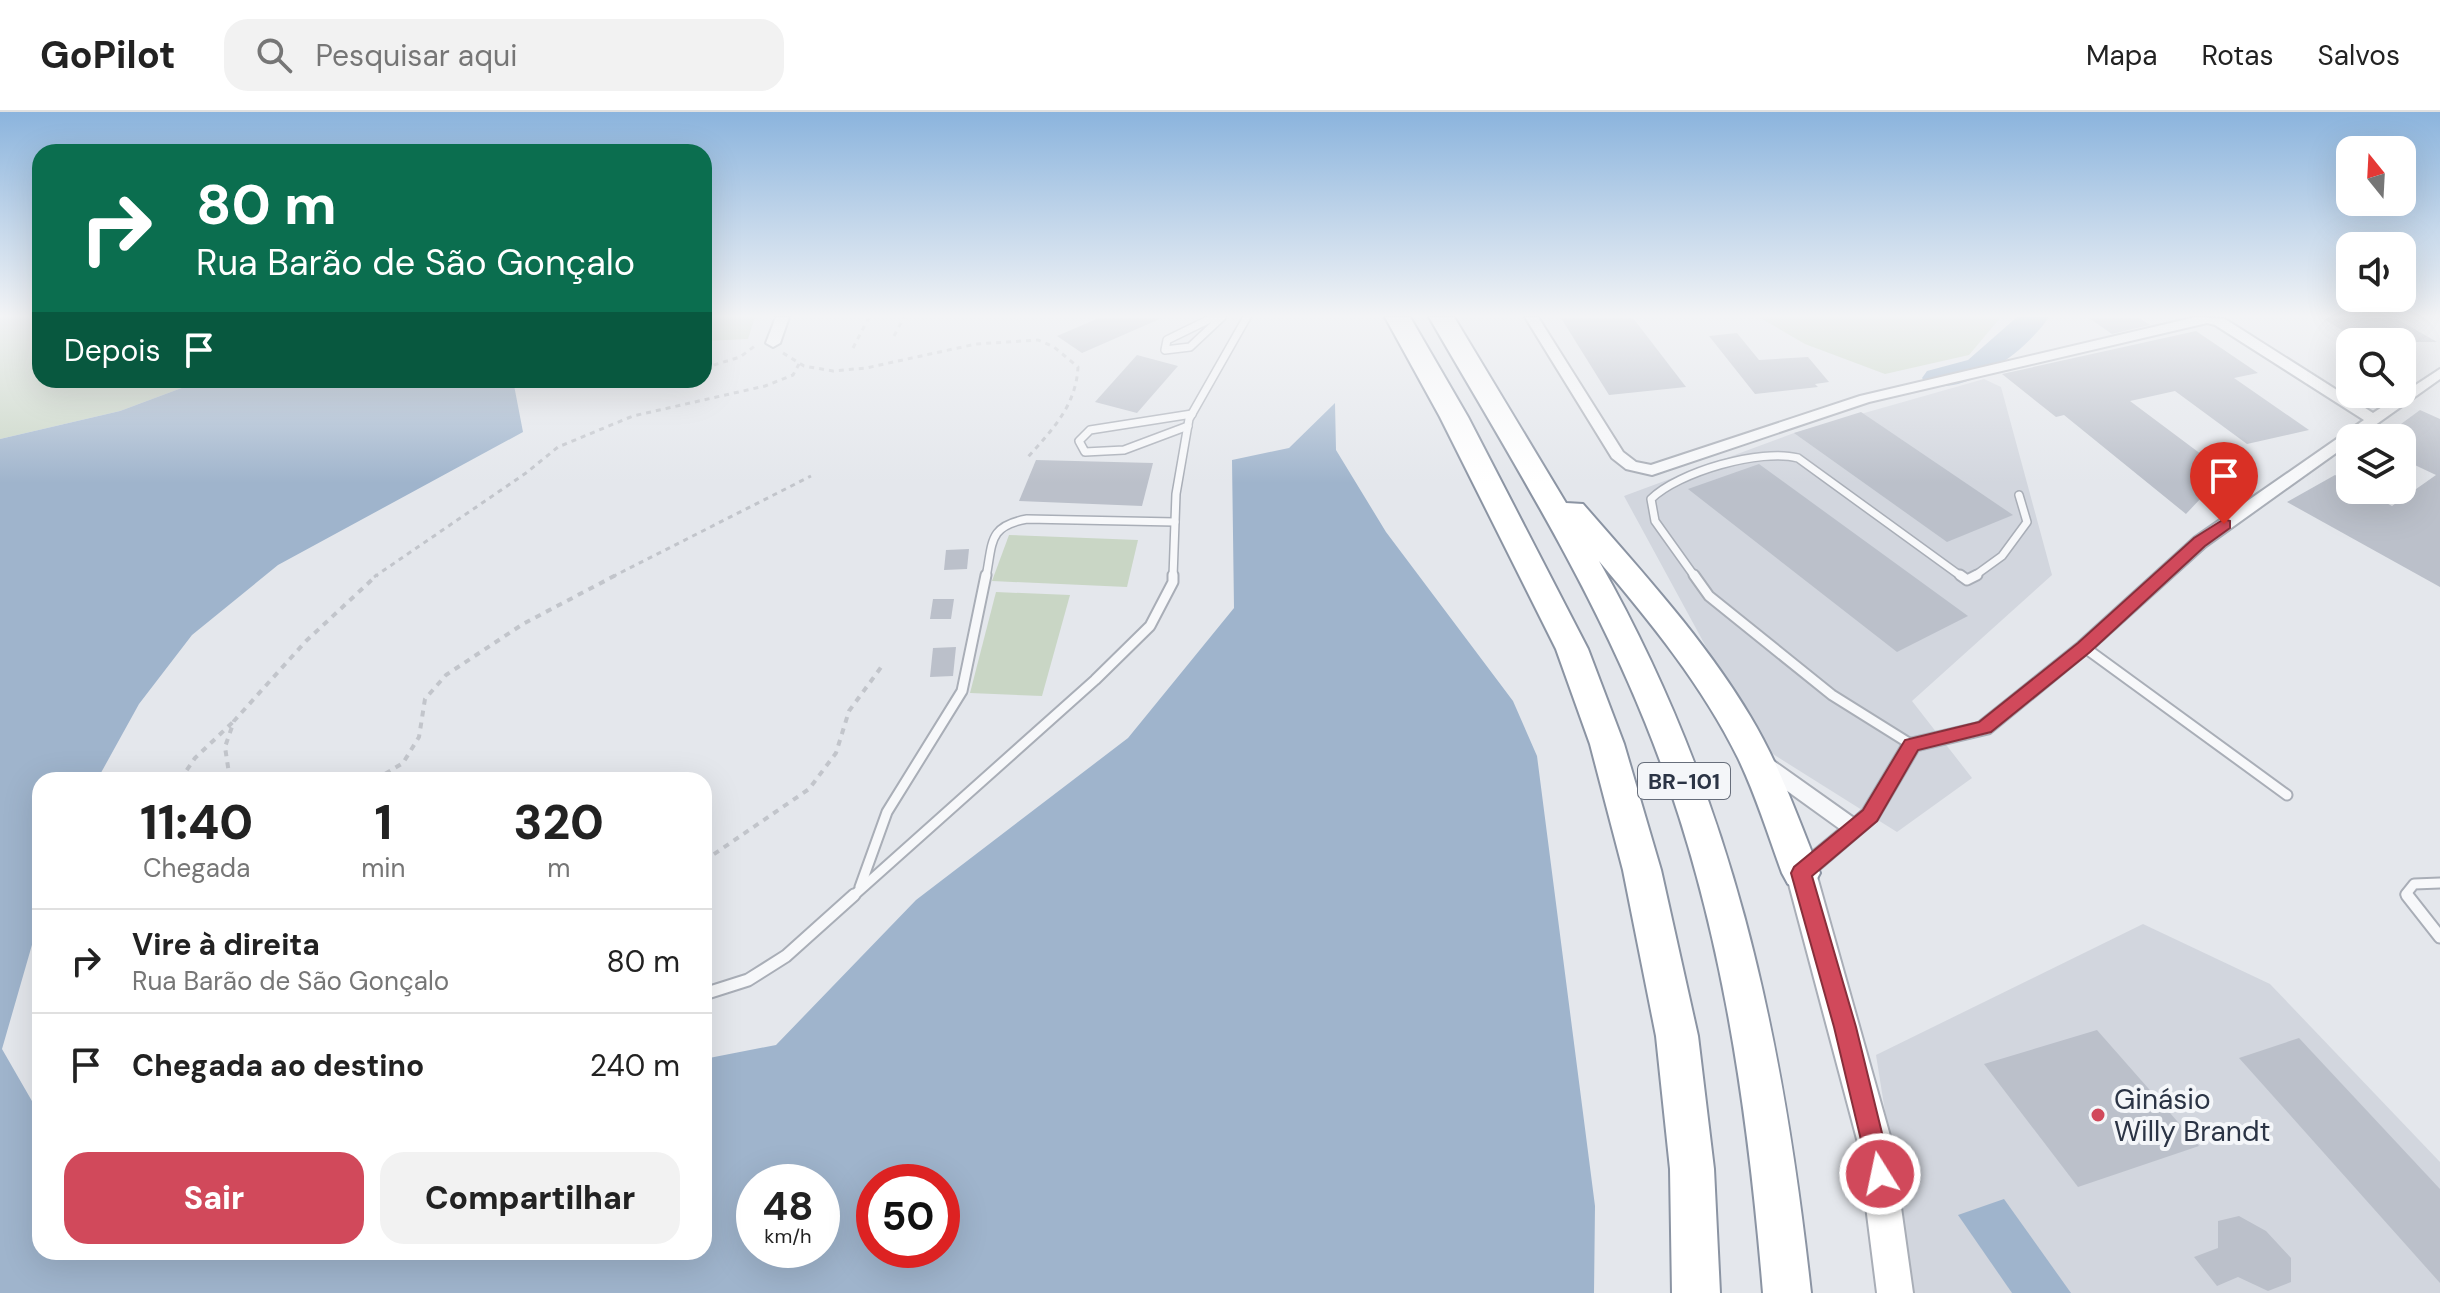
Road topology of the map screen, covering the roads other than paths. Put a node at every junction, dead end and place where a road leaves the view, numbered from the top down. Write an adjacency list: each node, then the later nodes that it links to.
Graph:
1 (1216, 372): 8 (lane)
2 (1428, 372): 24 (highway, BR-101)
3 (1475, 372): 11 (highway, BR-101)
4 (1565, 372): 5 (street)
5 (1980, 372)
6 (2299, 372): 9 (street)
7 (2440, 373): 9 (street)
8 (1192, 414): 10 (lane); 10 (lane)
9 (2372, 419): 14 (street)
10 (1188, 426): 13 (lane)
11 (1526, 455): 16 (highway); 25 (highway, BR-101)
12 (2019, 495): 15 (lane)
13 (1175, 522): 21 (lane); 21 (lane)
14 (2084, 647): 15 (street); 17 (lane)
15 (1912, 745): 18 (street)
16 (1755, 758): 18 (street); 19 (highway)
17 (2287, 795)
18 (1855, 829): 19 (street)
19 (1801, 873): 26 (main road)
20 (2440, 883): 22 (lane)
21 (859, 890): 23 (lane)
22 (2440, 937)
23 (712, 991)
24 (1696, 1293)
25 (1787, 1293)
26 (1895, 1293)

